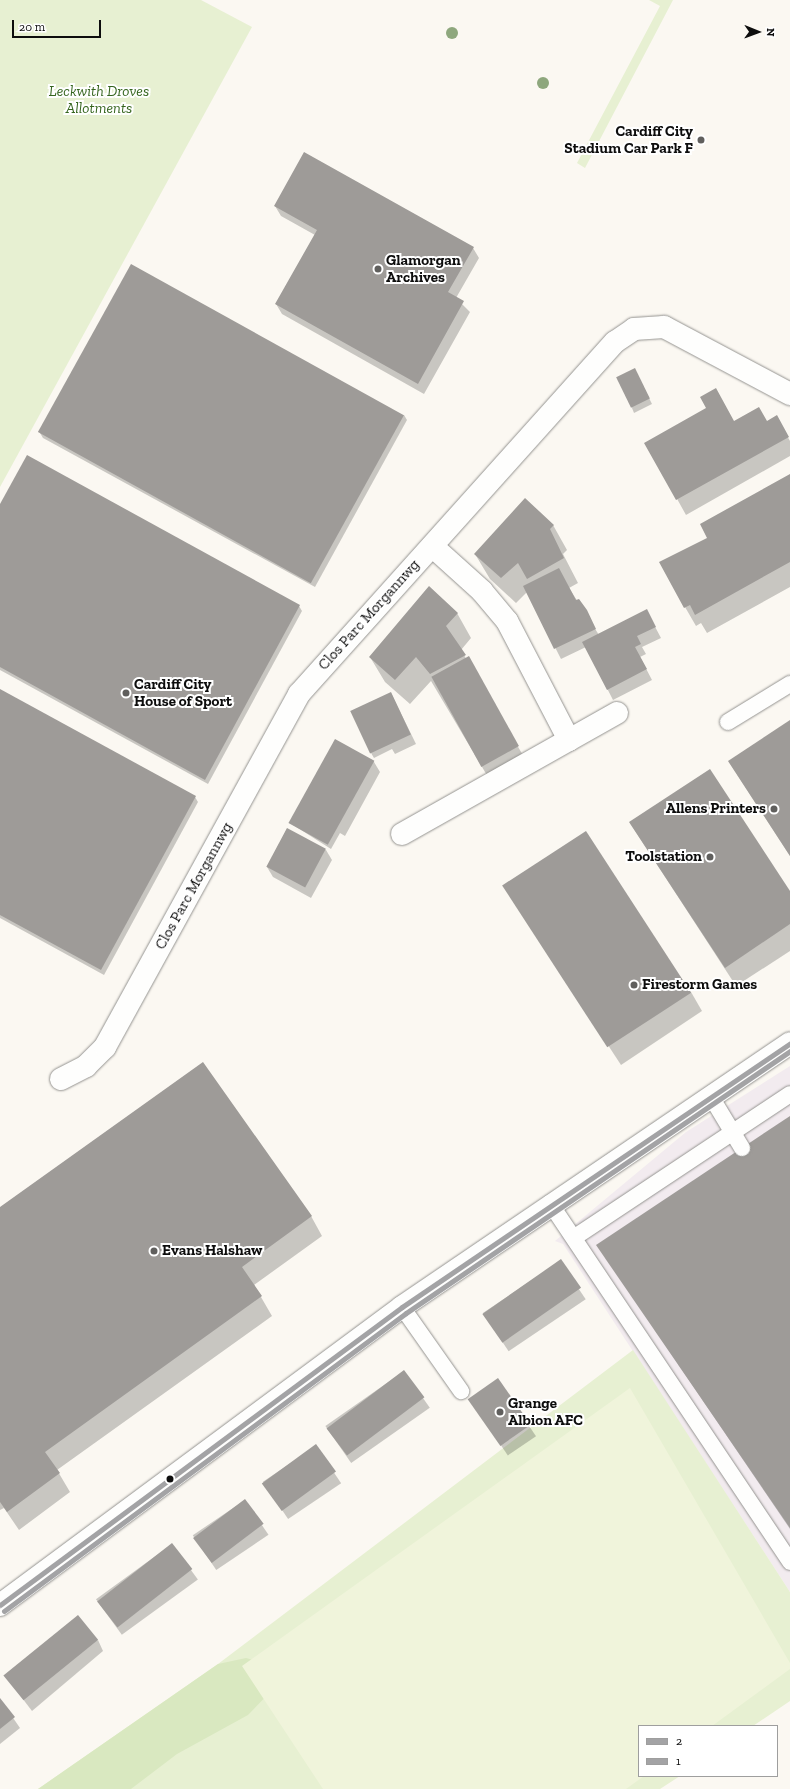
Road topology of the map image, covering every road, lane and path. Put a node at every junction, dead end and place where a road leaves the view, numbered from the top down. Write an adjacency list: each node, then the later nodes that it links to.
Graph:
1 (790, 394): 2 (street, Clos Parc Morgannwg)
2 (432, 546): 6 (street); 9 (street, Clos Parc Morgannwg)
3 (790, 684): 5 (lane)
4 (617, 713): 6 (street)
5 (728, 722)
6 (569, 740): 7 (street)
7 (402, 834)
8 (790, 1043): 11 (street)
9 (61, 1079)
10 (790, 1094): 12 (lane)
11 (710, 1095): 12 (lane); 14 (street)
12 (732, 1131): 13 (lane); 15 (lane)
13 (742, 1148)
14 (550, 1203): 15 (lane); 16 (street)
15 (575, 1237): 18 (lane)
16 (402, 1307): 17 (lane); 19 (street)
17 (461, 1391)
18 (790, 1562)
19 (0, 1605)

